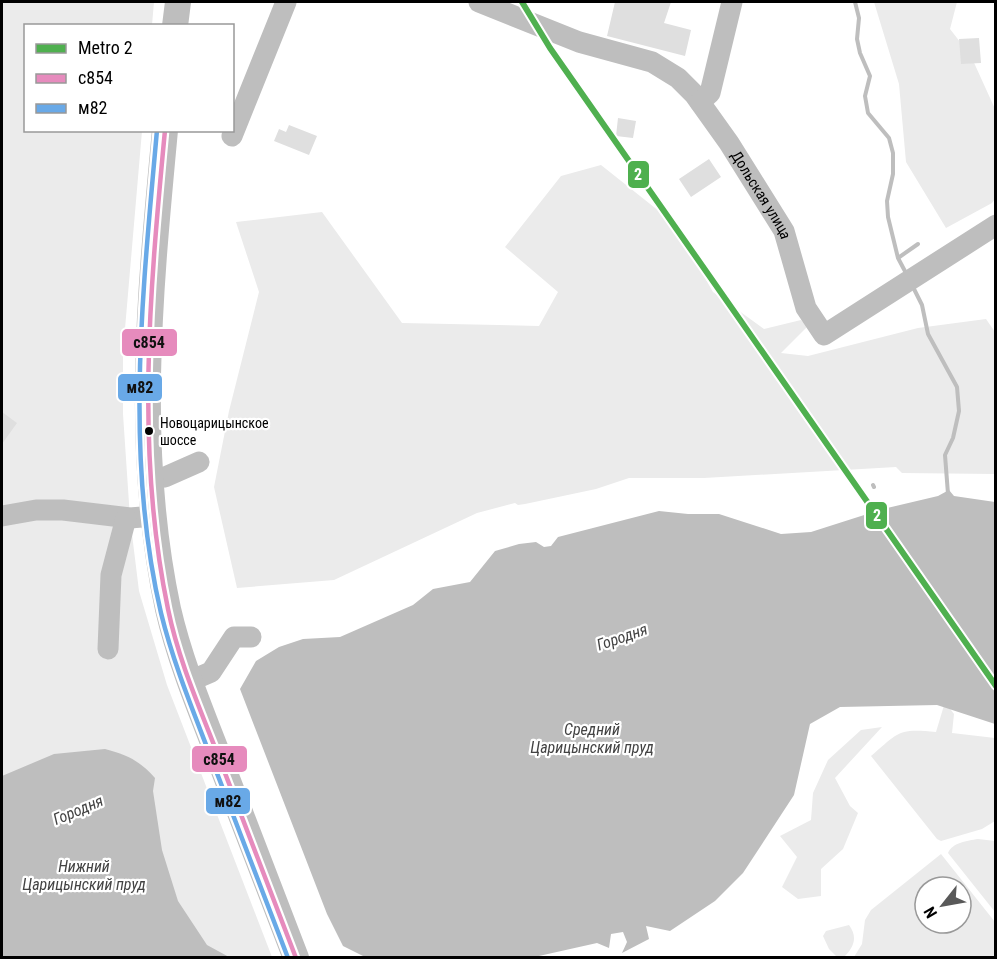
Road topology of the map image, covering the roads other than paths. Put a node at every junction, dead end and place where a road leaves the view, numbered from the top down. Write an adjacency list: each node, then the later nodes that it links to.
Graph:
1 (178, 2): 5 (main road)
2 (286, 2): 7 (street)
3 (479, 2): 6 (street, Дольская улица)
4 (732, 2): 6 (street)
5 (176, 24)
6 (700, 102): 11 (street, Дольская улица)
7 (234, 131)
8 (165, 132): 13 (main road)
9 (234, 132): 10 (street)
10 (232, 136)
11 (987, 230)
12 (199, 462): 13 (street)
13 (150, 478): 15 (main road)
14 (2, 516): 15 (street)
15 (136, 517): 17 (street); 18 (main road)
16 (251, 637): 18 (street)
17 (108, 649)
18 (190, 681): 19 (main road)
19 (296, 957)

